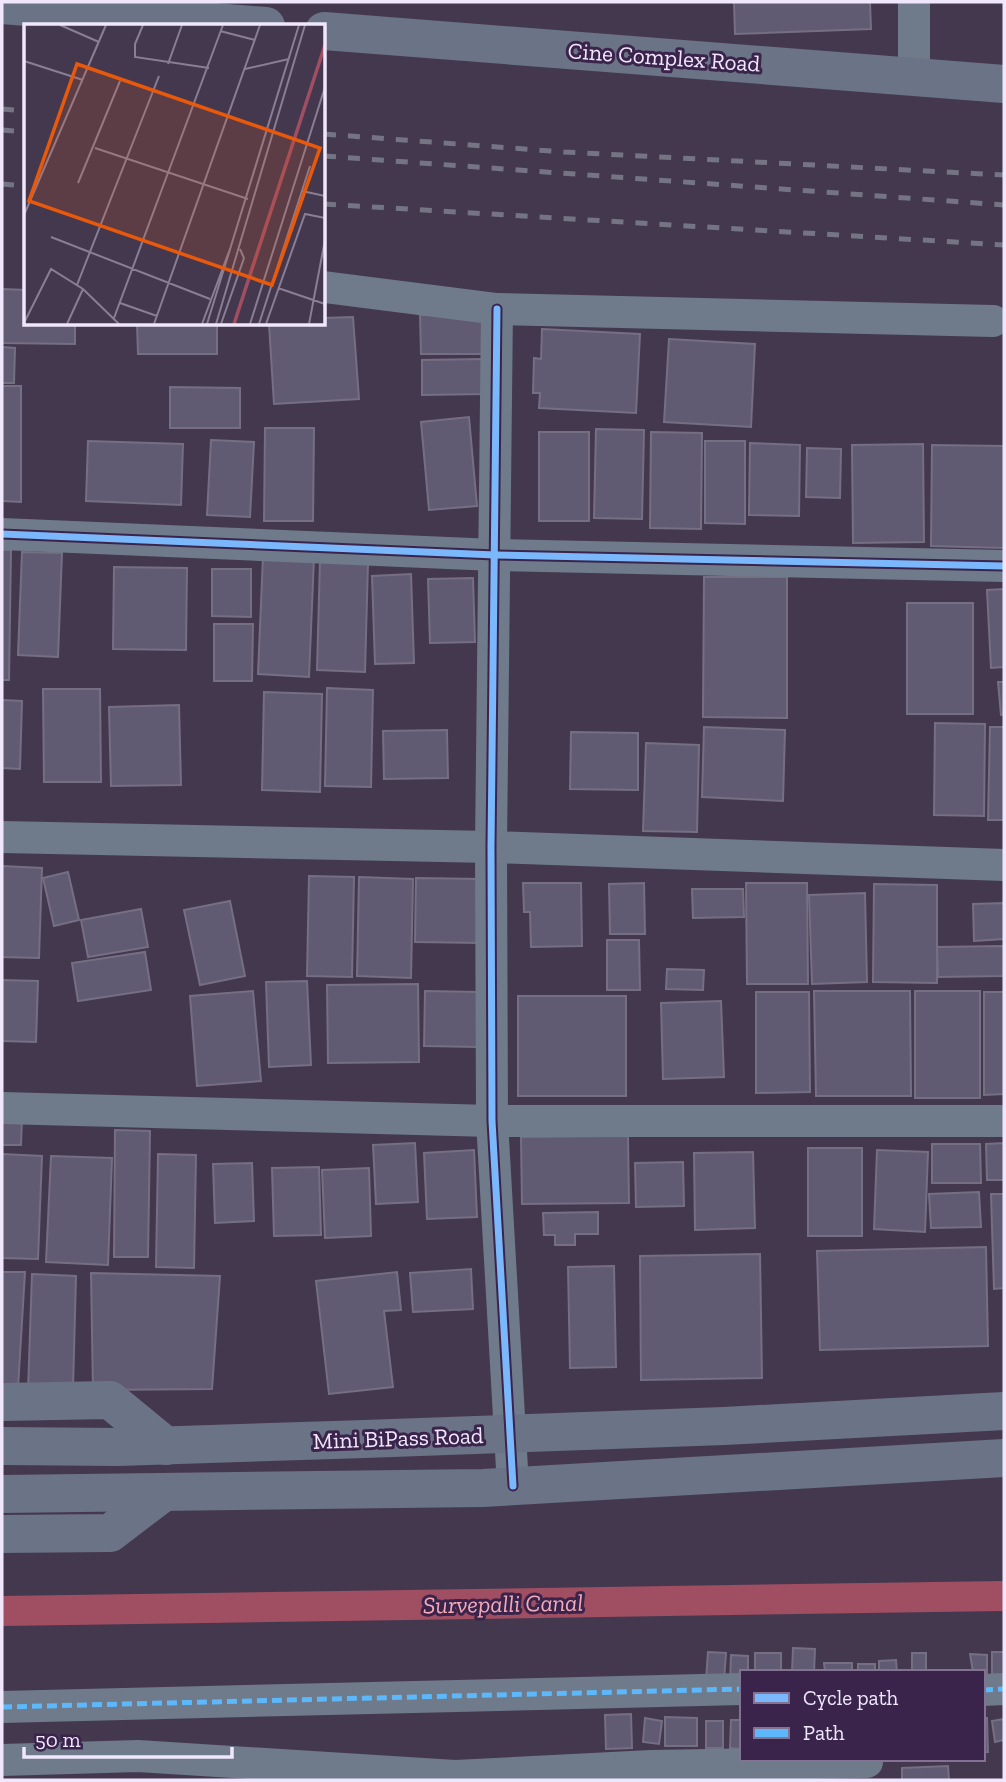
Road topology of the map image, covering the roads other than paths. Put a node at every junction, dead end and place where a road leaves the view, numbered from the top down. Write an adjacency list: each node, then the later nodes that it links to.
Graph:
1 (914, 2): 5 (street)
2 (2, 5): 3 (main road)
3 (240, 24)
4 (326, 31): 5 (main road, Cine Complex Road)
5 (914, 77): 6 (main road, Cine Complex Road)
6 (1004, 84)
7 (326, 287): 8 (street)
8 (497, 309): 9 (street); 11 (street)
9 (993, 321)
10 (2, 534): 11 (street)
11 (495, 555): 12 (street); 14 (street)
12 (1004, 566)
13 (2, 837): 14 (street)
14 (491, 847): 15 (street); 17 (street)
15 (1004, 865)
16 (2, 1108): 17 (street)
17 (492, 1121): 18 (street); 21 (street)
18 (1004, 1121)
19 (2, 1402): 23 (main road)
20 (1004, 1411): 21 (main road, Mini BiPass Road)
21 (510, 1433): 23 (main road, Mini BiPass Road); 25 (street)
22 (2, 1446): 23 (main road, Mini BiPass Road)
23 (166, 1446)
24 (1004, 1458): 25 (main road)
25 (513, 1486): 26 (main road)
26 (164, 1492): 27 (main road); 28 (main road)
27 (2, 1494)
28 (2, 1534)
29 (740, 1689): 32 (street)
30 (1004, 1689): 31 (street)
31 (985, 1690)
32 (2, 1707)
33 (2, 1760): 36 (street)
34 (867, 1762): 35 (street)
35 (806, 1772): 36 (street)
36 (681, 1773)

